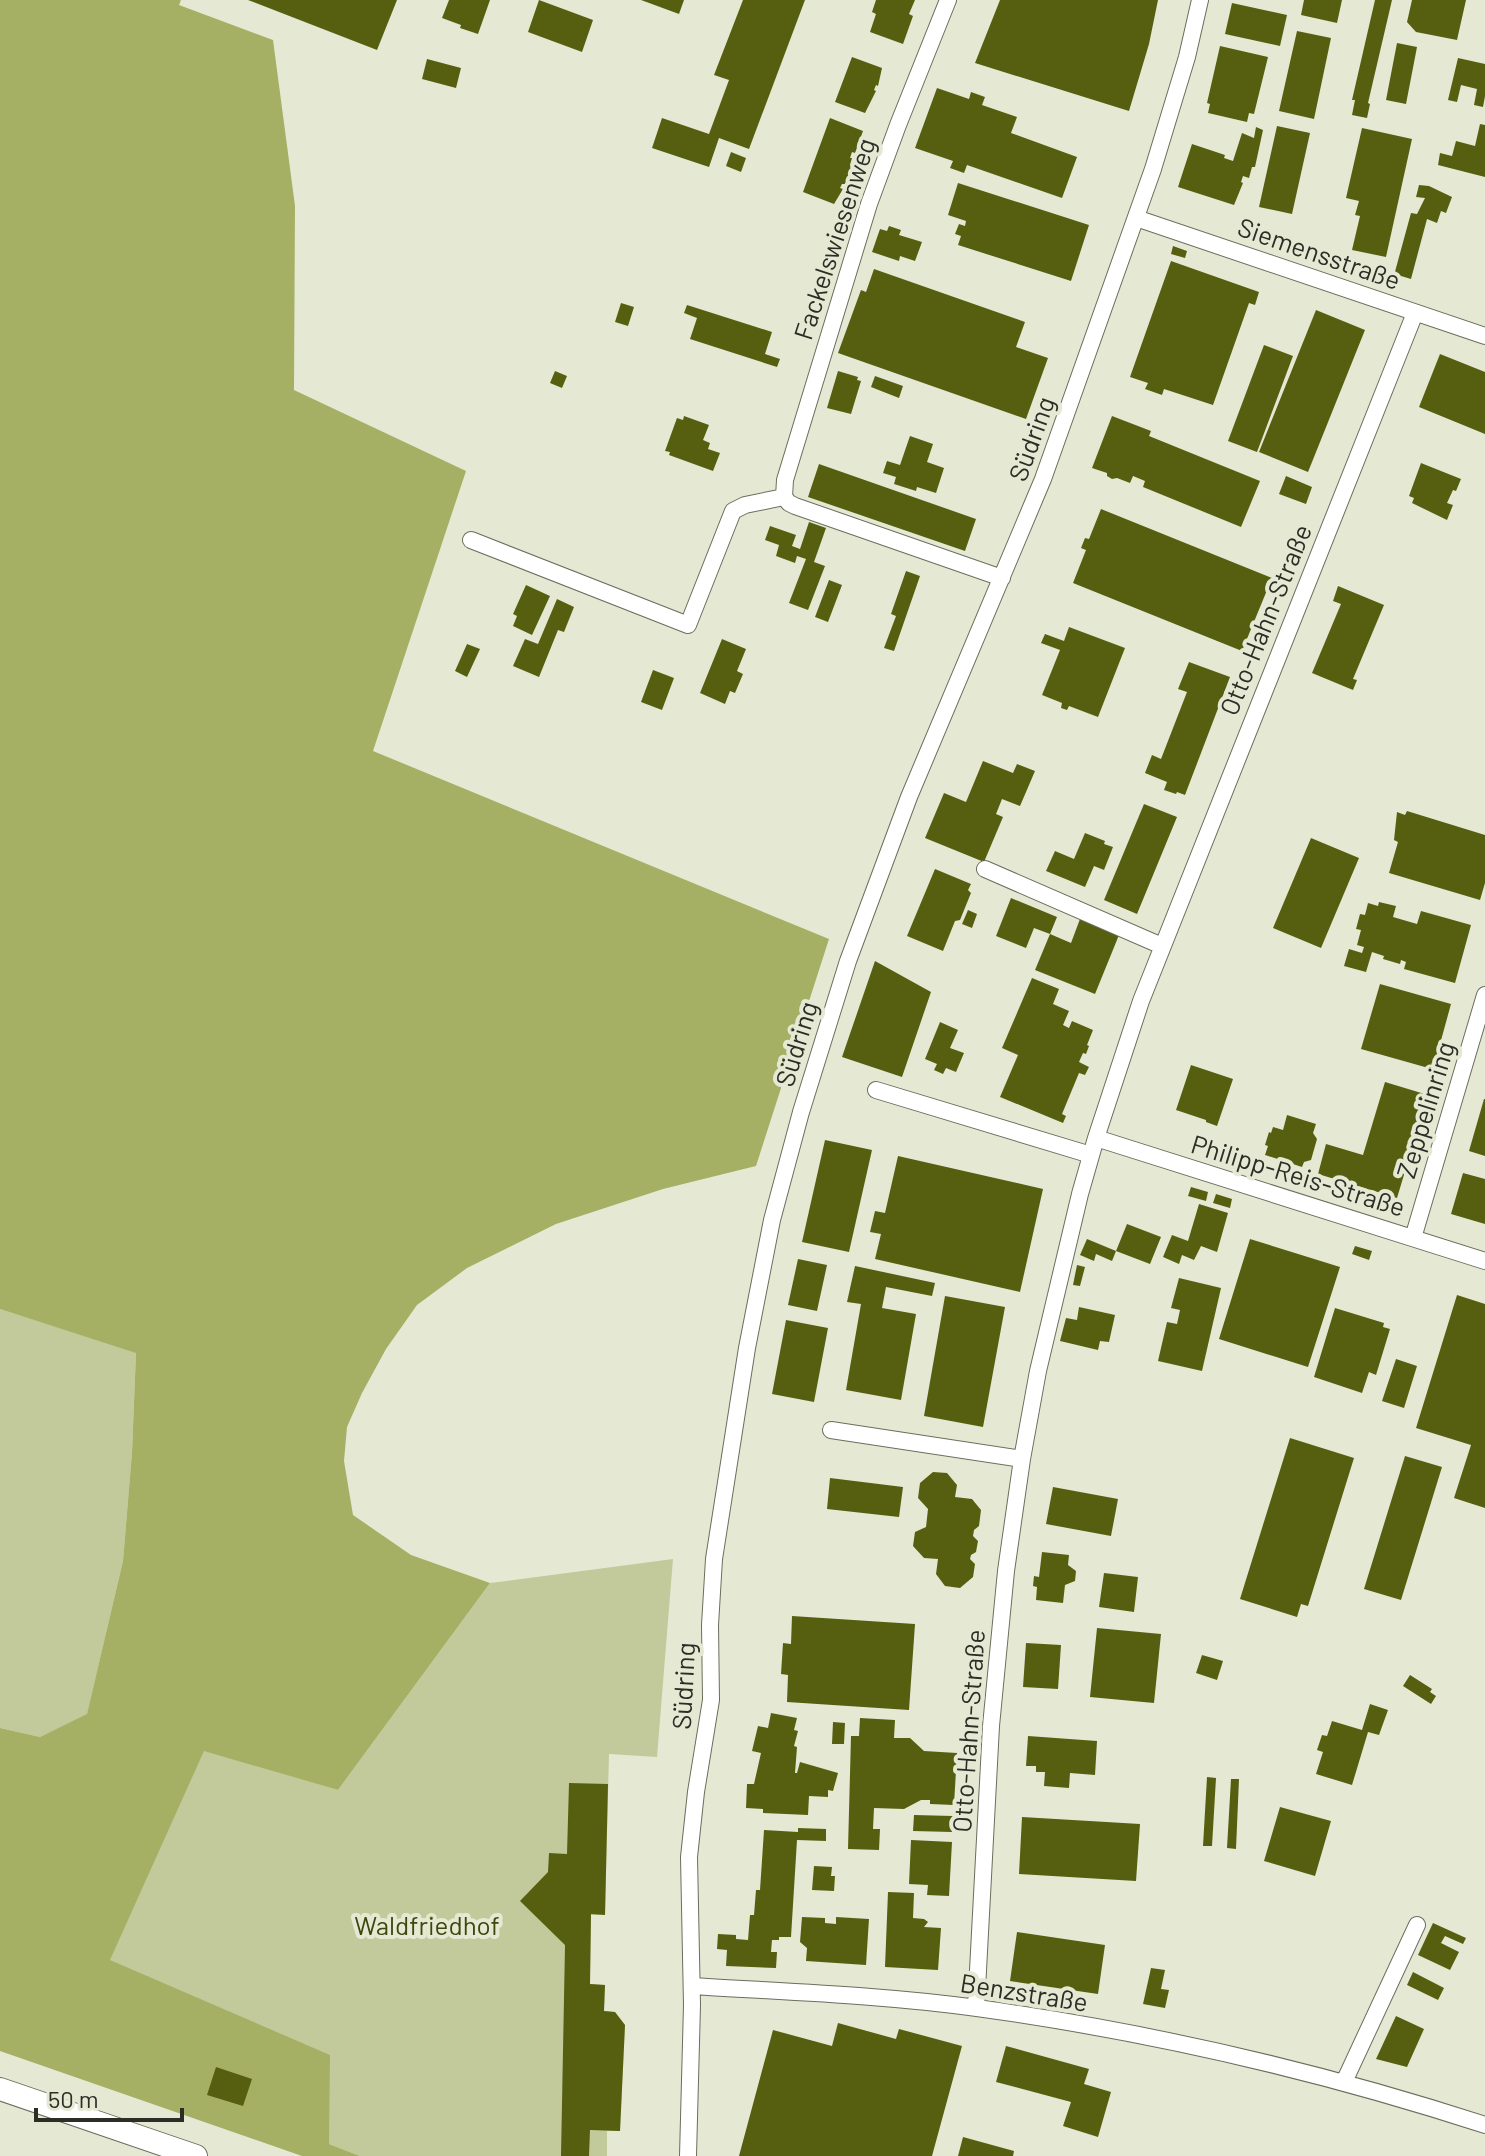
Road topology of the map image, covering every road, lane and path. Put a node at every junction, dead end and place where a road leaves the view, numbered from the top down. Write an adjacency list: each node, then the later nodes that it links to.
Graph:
1 (948, 0): 6 (street, Fackelswiesenweg)
2 (1200, 0): 3 (street, Südring)
3 (1136, 218): 4 (street, Siemensstraße); 8 (street, Südring)
4 (1415, 313): 5 (street, Siemensstraße); 10 (street, Otto-Hahn-Straße)
5 (1485, 336)
6 (784, 497): 7 (street); 8 (street)
7 (471, 540)
8 (1002, 578): 20 (street, Südring)
9 (985, 869): 10 (street)
10 (1162, 946): 13 (street, Otto-Hahn-Straße)
11 (1485, 995): 15 (street, Zeppelinring)
12 (876, 1090): 14 (street)
13 (1096, 1138): 14 (street, Otto-Hahn-Straße); 15 (street, Philipp-Reis-Straße)
14 (1091, 1155): 18 (street, Otto-Hahn-Straße)
15 (1413, 1238): 16 (street, Philipp-Reis-Straße)
16 (1485, 1261)
17 (831, 1430): 18 (street)
18 (1022, 1459): 21 (street, Otto-Hahn-Straße)
19 (1417, 1925): 22 (street)
20 (692, 1986): 21 (street, Benzstraße); 26 (street, Südring)
21 (976, 2008): 22 (street, Benzstraße)
22 (1344, 2082): 24 (street, Benzstraße)
23 (0, 2089): 25 (main road)
24 (1485, 2125)
25 (196, 2156)
26 (688, 2156)

